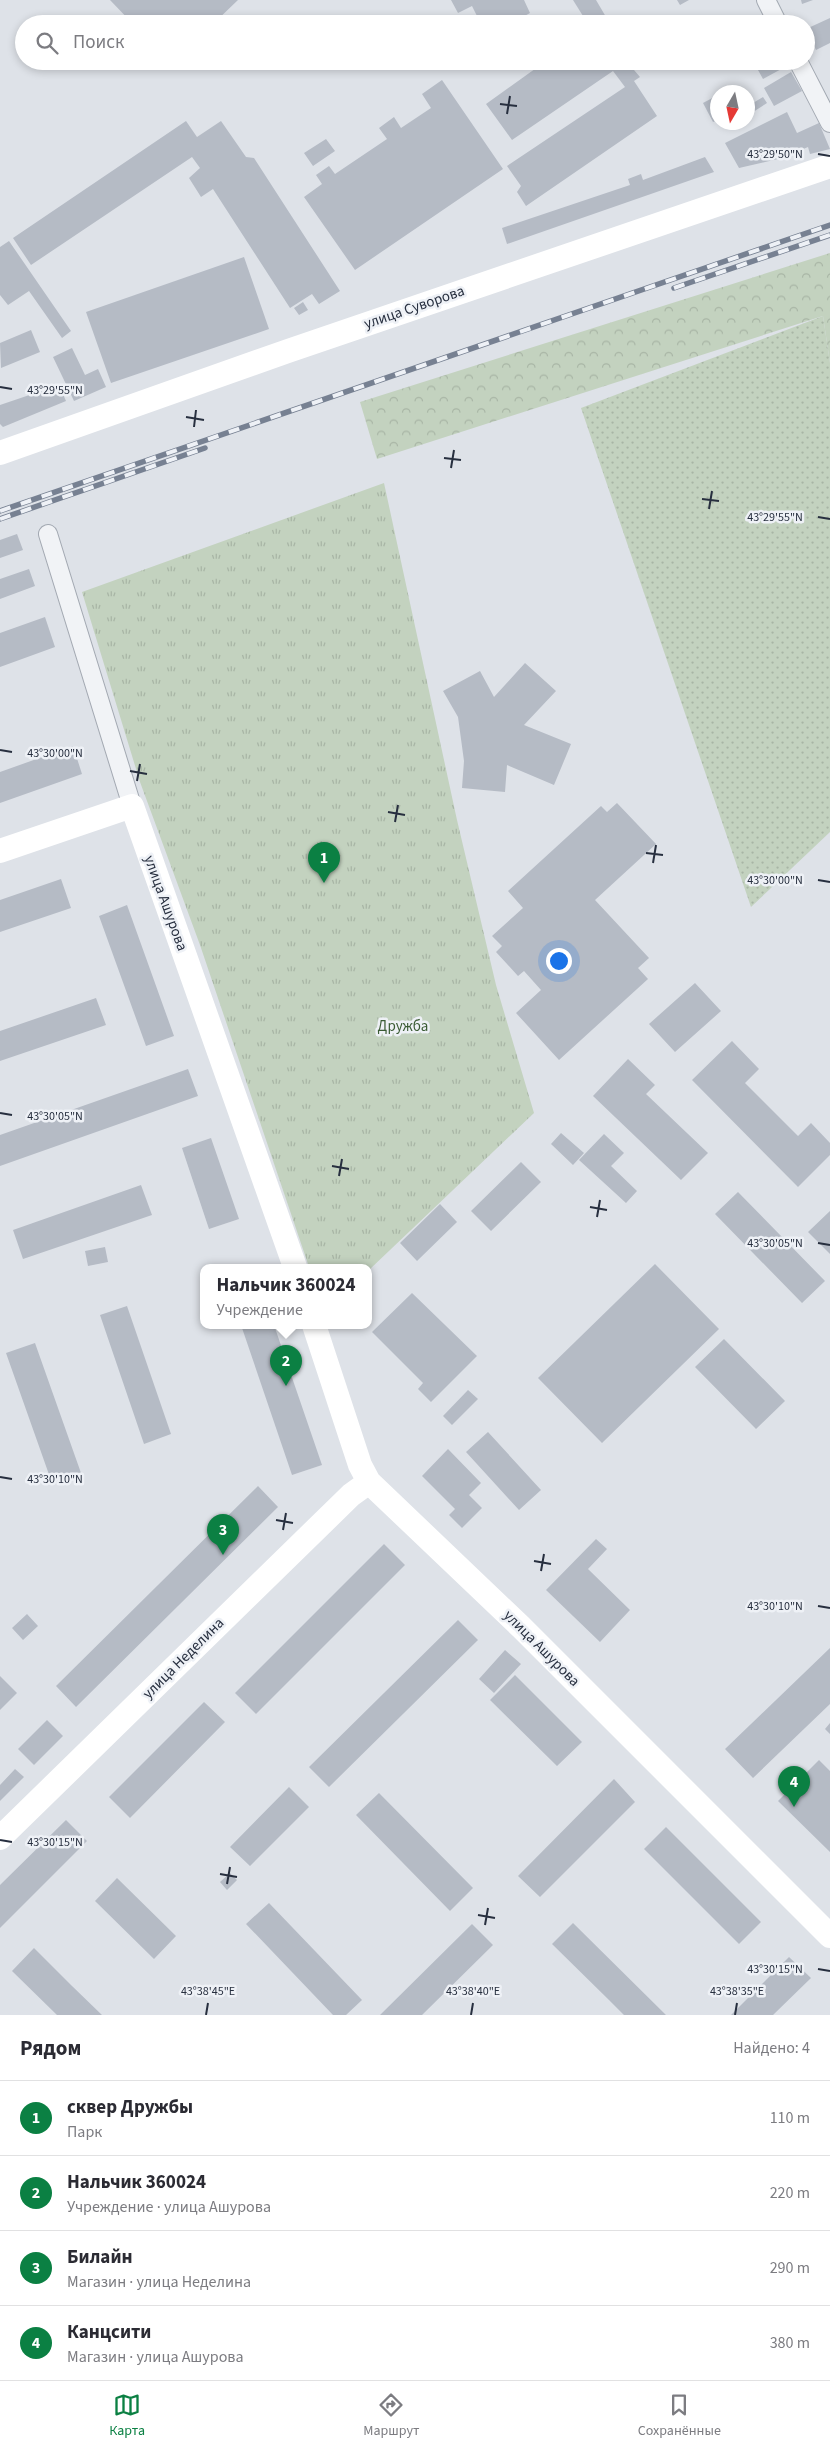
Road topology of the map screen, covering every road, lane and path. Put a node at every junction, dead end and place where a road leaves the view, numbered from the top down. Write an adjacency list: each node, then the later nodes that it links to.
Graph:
1 (766, 0): 2 (street)
2 (774, 15)
3 (803, 70): 4 (street)
4 (830, 123)
5 (830, 166): 6 (street, улица Суворова)
6 (0, 453)
7 (48, 534): 8 (street, улица Ашурова)
8 (132, 806): 9 (street); 10 (street, улица Ашурова)
9 (0, 851)
10 (294, 1264)
11 (315, 1329): 12 (street, улица Ашурова)
12 (369, 1482): 13 (street, улица Неделина); 14 (street, улица Ашурова)
13 (0, 1838)
14 (830, 1936)

